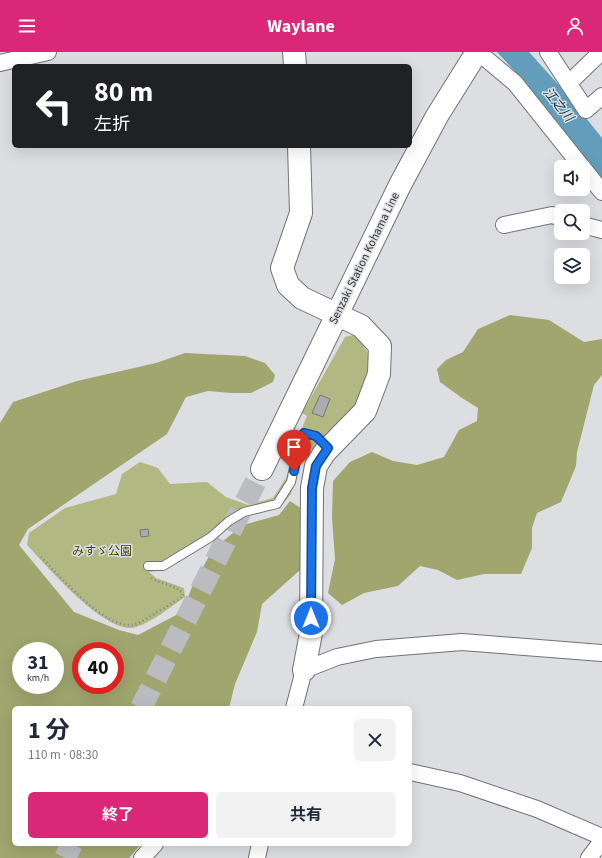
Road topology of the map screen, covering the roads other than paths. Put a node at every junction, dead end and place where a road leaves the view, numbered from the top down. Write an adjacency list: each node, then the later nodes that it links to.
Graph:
1 (48, 52): 6 (street)
2 (294, 52): 7 (street)
3 (478, 52): 11 (street); 18 (street, Senzaki Station Kohama Line)
4 (548, 52): 8 (street)
5 (601, 52): 8 (street)
6 (0, 63)
7 (295, 64)
8 (569, 83): 9 (street)
9 (602, 96)
10 (299, 148): 18 (street)
11 (576, 160)
12 (590, 178): 13 (street)
13 (602, 192)
14 (554, 216): 15 (street)
15 (504, 225)
16 (590, 227): 17 (street)
17 (602, 230)
18 (336, 314): 19 (street); 20 (street, Senzaki Station Kohama Line)
19 (328, 448): 21 (lane); 23 (street)
20 (262, 469)
21 (147, 570)
22 (602, 653): 23 (street)
23 (304, 670): 24 (street)
24 (295, 706)
25 (412, 772): 26 (street)
26 (602, 837)
27 (602, 841): 32 (street)
28 (153, 846): 30 (street)
29 (260, 846): 31 (street)
30 (142, 858)
31 (258, 858)
32 (589, 858)

